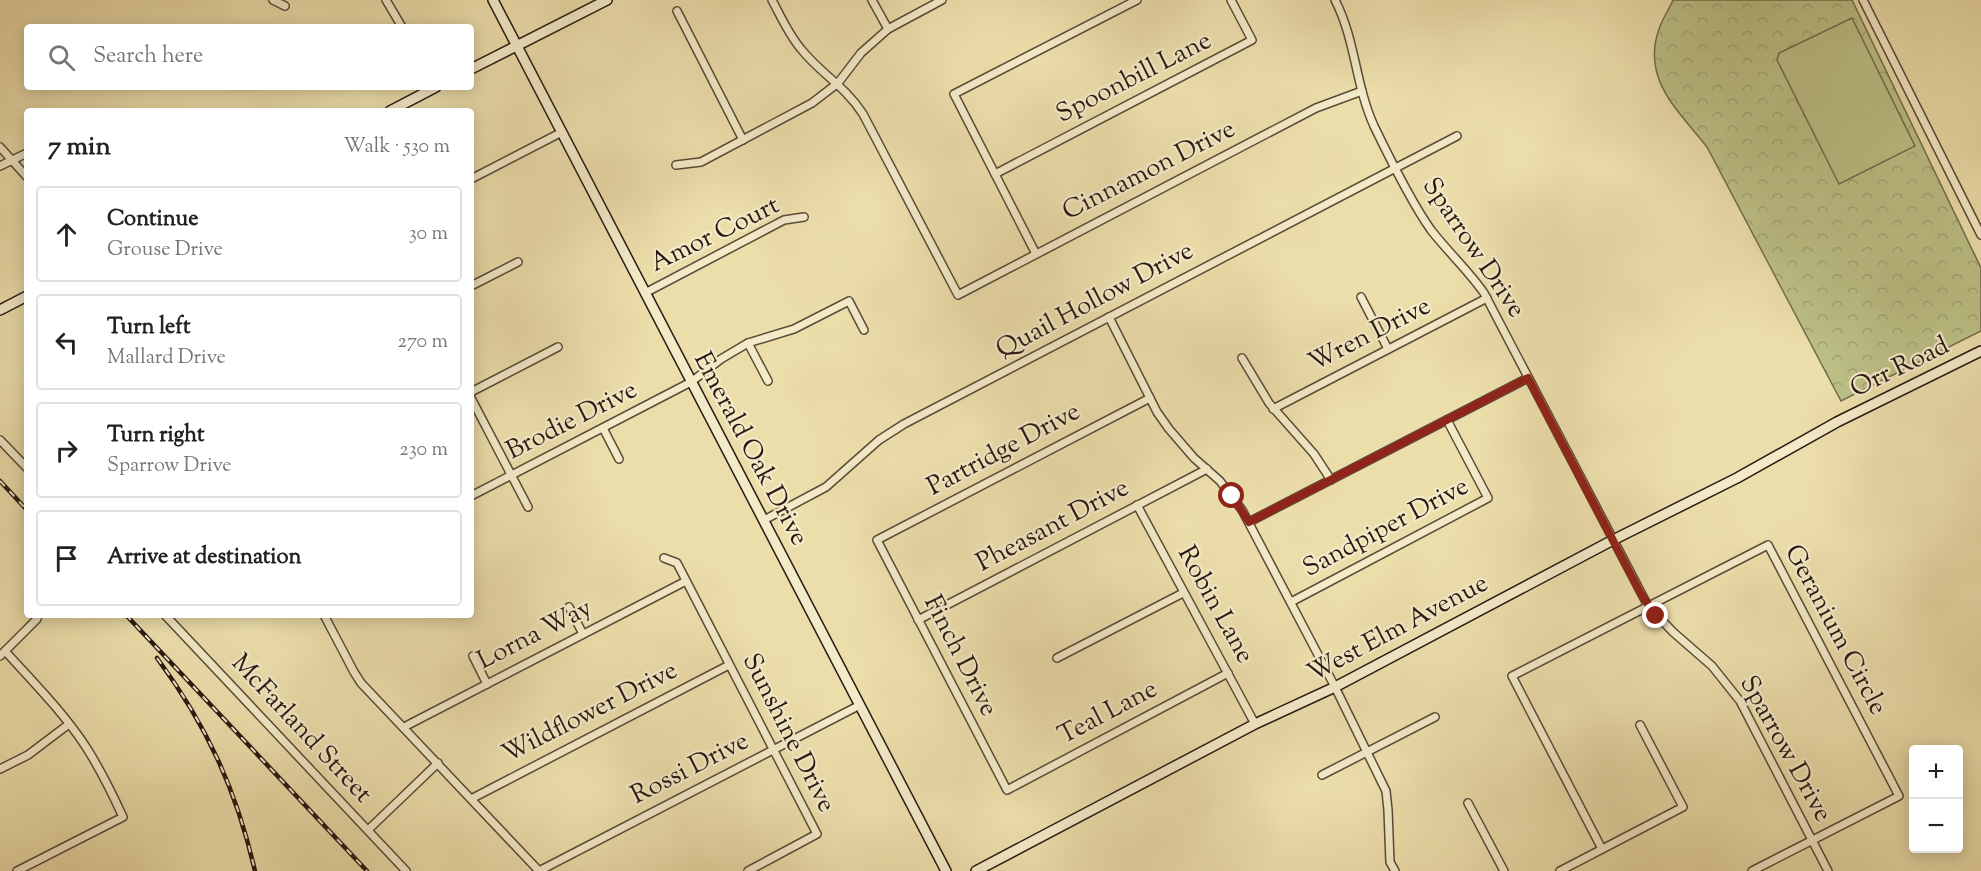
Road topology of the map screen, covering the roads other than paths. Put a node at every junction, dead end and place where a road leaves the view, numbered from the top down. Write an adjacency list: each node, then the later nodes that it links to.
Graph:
1 (273, 0): 12 (street)
2 (386, 0): 14 (street)
3 (493, 0): 16 (street, Emerald Oak Drive)
4 (606, 0): 16 (street)
5 (772, 0): 18 (street)
6 (872, 0): 15 (street)
7 (942, 0): 15 (street)
8 (1137, 0): 32 (street)
9 (1231, 0): 32 (street, Spoonbill Lane)
10 (1335, 0): 20 (street, Sparrow Drive)
11 (1863, 0): 35 (street)
12 (285, 6)
13 (677, 11): 24 (street)
14 (400, 24)
15 (888, 29): 18 (street)
16 (517, 45): 17 (street); 22 (street, Emerald Oak Drive)
17 (474, 67)
18 (838, 83): 24 (street); 36 (street, Cinnamon Drive)
19 (430, 90): 21 (street)
20 (1362, 91): 30 (street, Sparrow Drive); 36 (street, Cinnamon Drive)
21 (396, 108)
22 (562, 132): 33 (street); 39 (street, Emerald Oak Drive)
23 (1457, 136): 30 (street, Quail Hollow Drive)
24 (743, 140): 28 (street)
25 (0, 147): 27 (street)
26 (24, 154): 27 (street)
27 (12, 160): 29 (street); 31 (street)
28 (676, 165)
29 (0, 166)
30 (1396, 168): 42 (street, Sparrow Drive); 44 (street, Quail Hollow Drive)
31 (24, 174)
32 (995, 174): 36 (street)
33 (474, 177)
34 (804, 217): 39 (street, Amor Court)
35 (1981, 235)
36 (1036, 254)
37 (518, 262): 38 (street)
38 (474, 284)
39 (645, 293): 53 (street, Emerald Oak Drive)
40 (1361, 297): 48 (street)
41 (24, 298): 43 (street)
42 (1487, 298): 48 (street, Wren Drive); 51 (street, Sparrow Drive)
43 (0, 310)
44 (1109, 317): 55 (street); 70 (street, Quail Hollow Drive)
45 (864, 330): 46 (street, Brodie Drive)
46 (748, 343): 52 (street); 53 (street, Brodie Drive)
47 (558, 347): 54 (street)
48 (1388, 349): 57 (street, Wren Drive)
49 (1981, 351): 59 (street, Orr Road)
50 (1242, 358): 57 (street)
51 (1528, 378): 58 (street); 73 (street, Sparrow Drive)
52 (768, 381)
53 (691, 382): 60 (street, Brodie Drive); 70 (street, Emerald Oak Drive)
54 (474, 390)
55 (1150, 398): 64 (street); 72 (street, Partridge Drive)
56 (474, 404): 65 (street)
57 (1273, 409): 66 (street)
58 (1447, 420): 66 (street); 77 (street, Sandpiper Drive)
59 (1837, 422): 73 (street, West Elm Avenue)
60 (603, 428): 62 (street); 65 (street, Brodie Drive)
61 (0, 440): 63 (street)
62 (619, 459)
63 (24, 465)
64 (1207, 469): 68 (street, Pheasant Drive); 71 (street)
65 (511, 476): 67 (street, Brodie Drive); 69 (street)
66 (1330, 480): 71 (street)
67 (474, 494)
68 (1137, 506): 76 (street, Robin Lane); 83 (street, Pheasant Drive)
69 (528, 507)
70 (764, 520): 92 (street, Emerald Oak Drive)
71 (1249, 522): 77 (street)
72 (877, 540): 83 (street, Finch Drive)
73 (1613, 540): 78 (street, Sparrow Drive); 91 (street, West Elm Avenue)
74 (664, 558): 75 (street, Sunshine Drive)
75 (686, 581): 84 (street, Lorna Way); 88 (street, Sunshine Drive)
76 (1183, 593): 87 (street); 89 (street, Robin Lane)
77 (1291, 602): 91 (street)
78 (1648, 606): 107 (street, Sparrow Drive); 107 (street, Geranium Circle); 108 (street, Geranium Circle)
79 (569, 607): 84 (street)
80 (168, 618): 106 (street, McFarland Street)
81 (326, 618): 97 (street)
82 (37, 619): 85 (street)
83 (918, 620): 103 (street, Finch Drive)
84 (583, 634): 90 (street, Lorna Way)
85 (3, 653): 94 (street)
86 (473, 656): 90 (street)
87 (1057, 658)
88 (729, 665): 98 (street, Sunshine Drive); 104 (street, Wildflower Drive)
89 (1228, 673): 95 (street, Robin Lane); 103 (street, Teal Lane)
90 (487, 684): 97 (street, Lorna Way)
91 (1335, 687): 95 (street, West Elm Avenue); 99 (street)
92 (860, 705): 98 (street, Rossi Drive); 113 (street, Emerald Oak Drive)
93 (1435, 717): 99 (street)
94 (69, 724): 101 (street); 109 (street)
95 (1255, 724): 114 (street, West Elm Avenue)
96 (1640, 725): 108 (street)
97 (404, 727): 100 (street)
98 (773, 750): 111 (street, Rossi Drive); 112 (street, Sunshine Drive)
99 (1367, 752): 102 (street); 115 (street)
100 (438, 763): 104 (street); 106 (street)
101 (0, 769)
102 (1322, 775)
103 (1007, 790)
104 (471, 798): 111 (street)
105 (1468, 802): 116 (street)
106 (368, 830): 110 (street, McFarland Street)
107 (1811, 840): 118 (street); 119 (street, Sparrow Drive)
108 (1602, 849): 117 (street)
109 (17, 871)
110 (406, 871)
111 (539, 871)
112 (748, 871)
113 (946, 871)
114 (976, 871)
115 (1395, 871)
116 (1504, 871)
117 (1560, 871)
118 (1752, 871)
119 (1828, 871)

